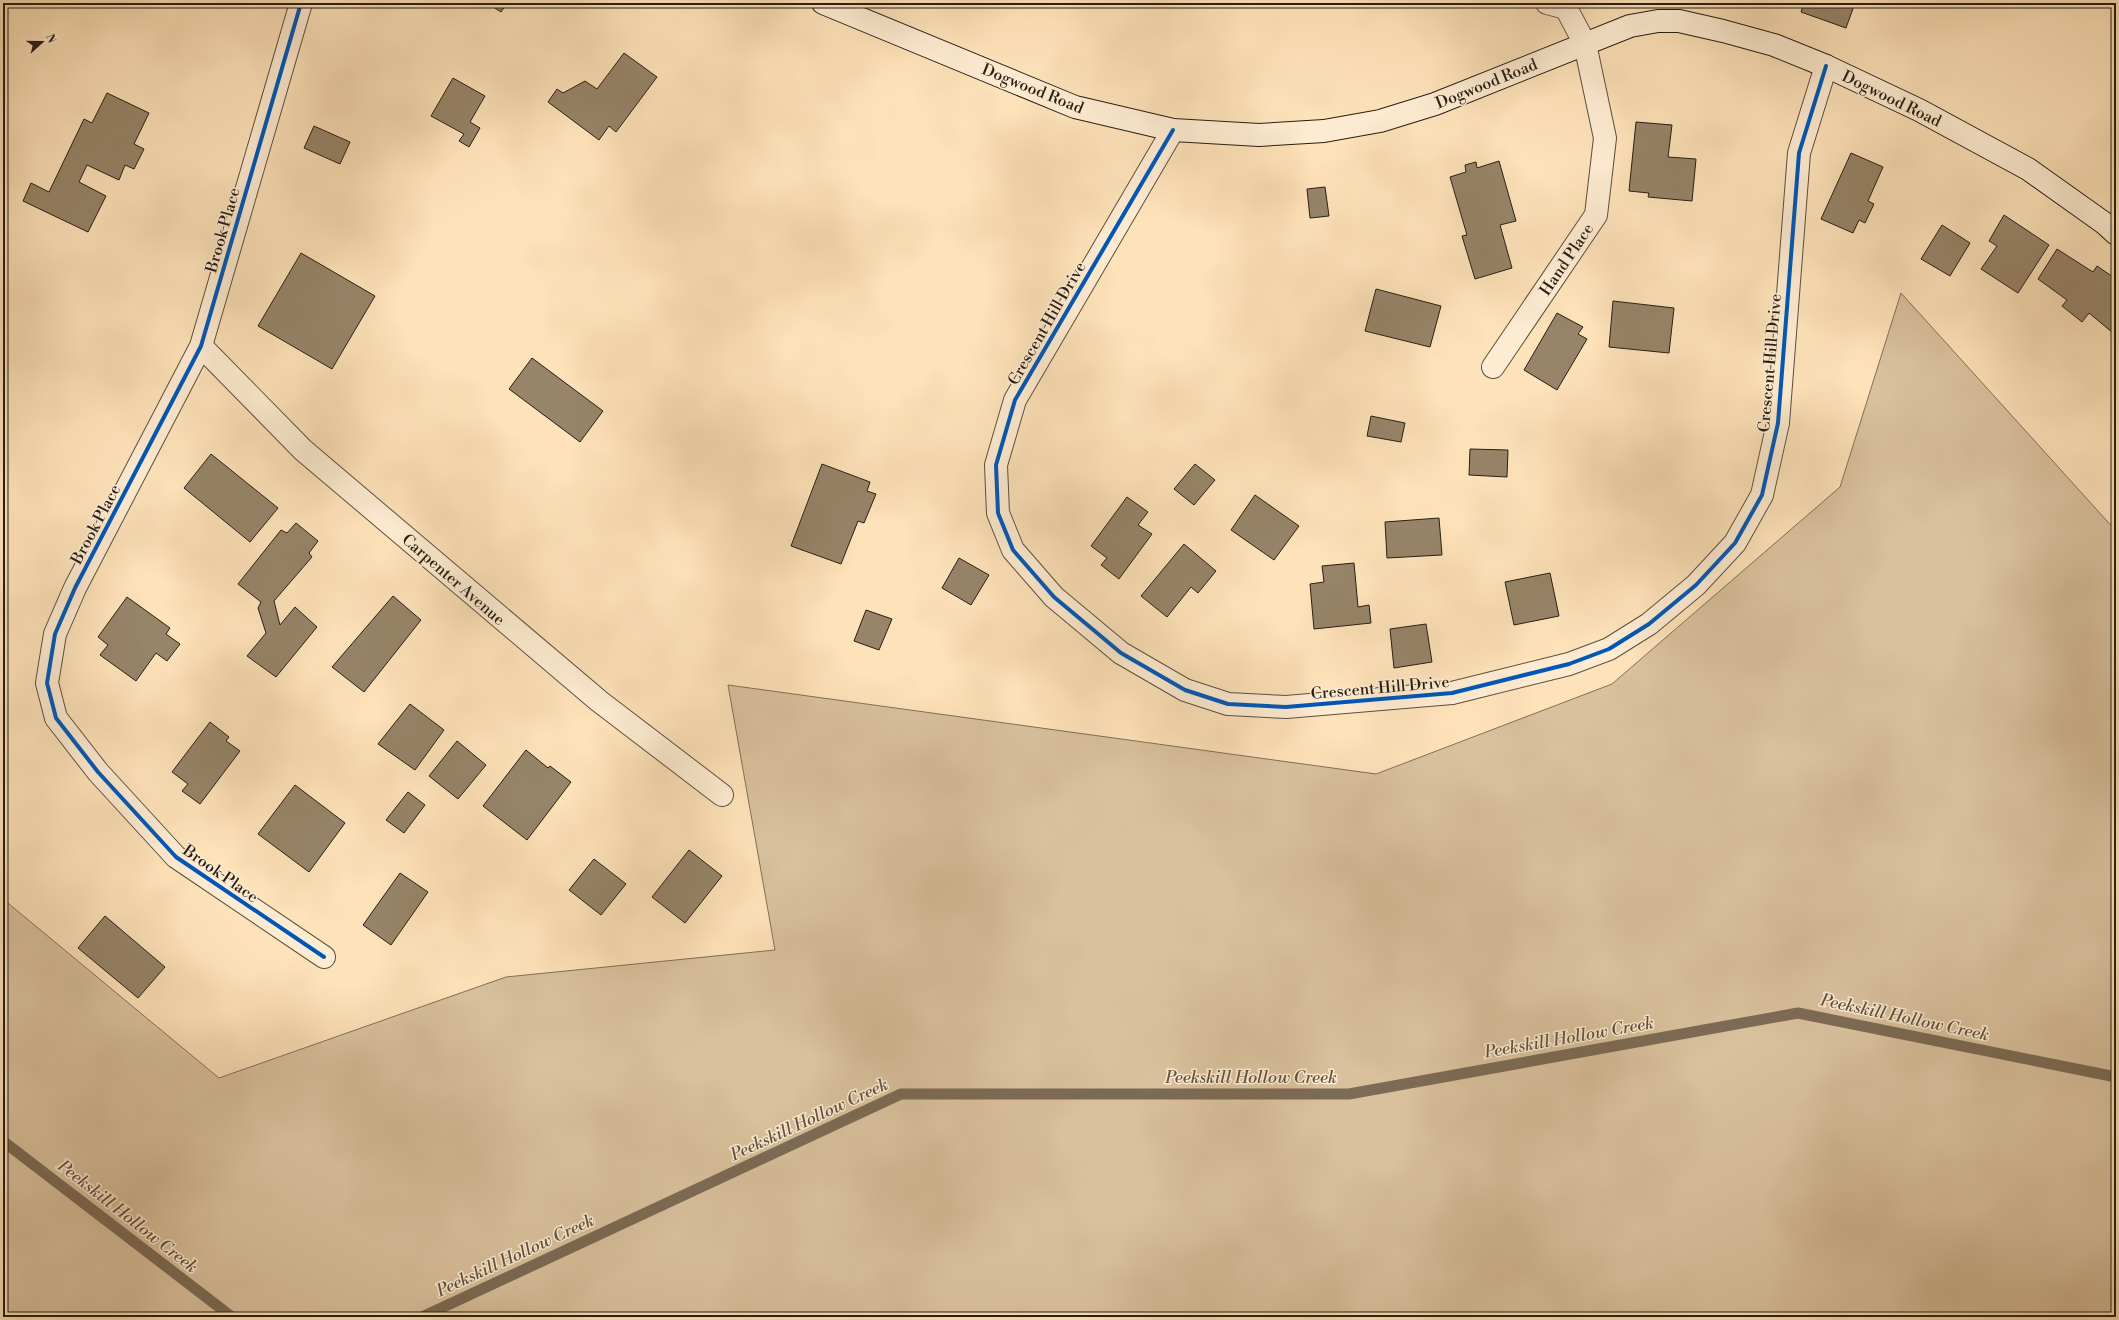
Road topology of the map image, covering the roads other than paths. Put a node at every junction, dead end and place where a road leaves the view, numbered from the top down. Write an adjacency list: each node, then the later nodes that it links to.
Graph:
1 (301, 3): 8 (street, Brook Place)
2 (823, 3): 6 (street, Dogwood Road)
3 (1547, 3): 4 (street, Hand Place)
4 (1585, 44): 5 (street, Dogwood Road); 6 (street, Dogwood Road); 9 (street, Hand Place)
5 (1826, 66): 6 (street, Crescent Hill Drive); 7 (street, Dogwood Road)
6 (1173, 130)
7 (2116, 234)
8 (201, 346): 10 (street, Carpenter Avenue); 11 (street, Brook Place)
9 (1493, 367)
10 (722, 795)
11 (324, 957)

